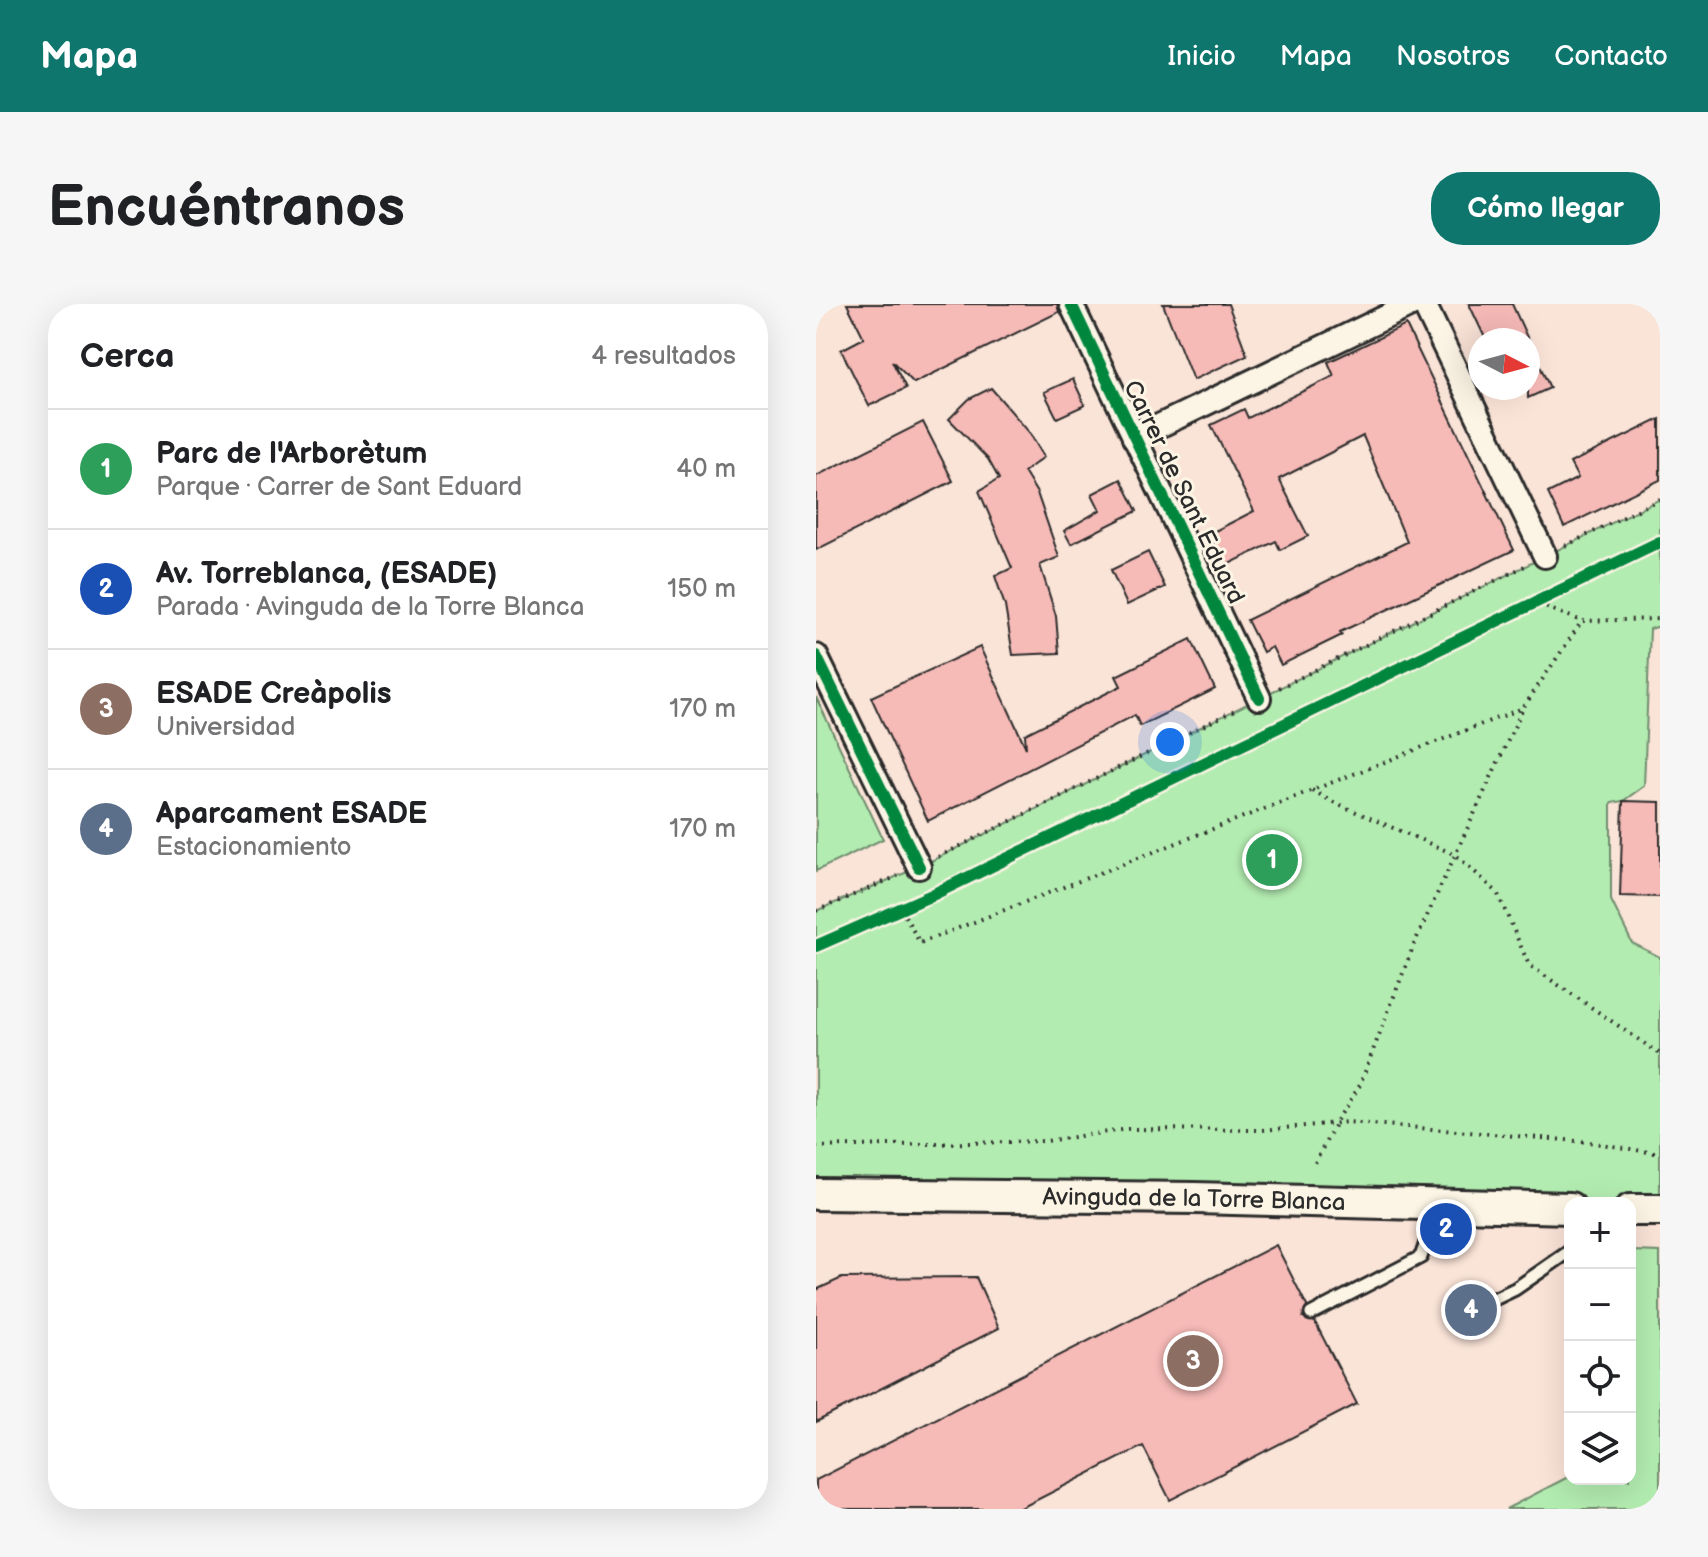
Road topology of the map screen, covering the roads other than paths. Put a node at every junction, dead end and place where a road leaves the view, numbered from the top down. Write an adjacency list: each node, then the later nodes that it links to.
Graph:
1 (1071, 304): 4 (street, Carrer de Sant Eduard)
2 (1413, 304): 4 (street)
3 (1424, 304): 5 (street)
4 (1134, 438): 7 (street, Carrer de Sant Eduard)
5 (1545, 556)
6 (816, 656): 8 (street)
7 (1259, 698)
8 (919, 867)
9 (816, 1194): 10 (main road, Avinguda de la Torre Blanca)
10 (1439, 1204): 11 (main road, Avinguda de la Torre Blanca); 17 (lane)
11 (1564, 1208)
12 (1636, 1210): 13 (main road)
13 (1660, 1210): 14 (lane)
14 (1636, 1215)
15 (1564, 1255): 16 (lane)
16 (1471, 1310)
17 (1311, 1314)

